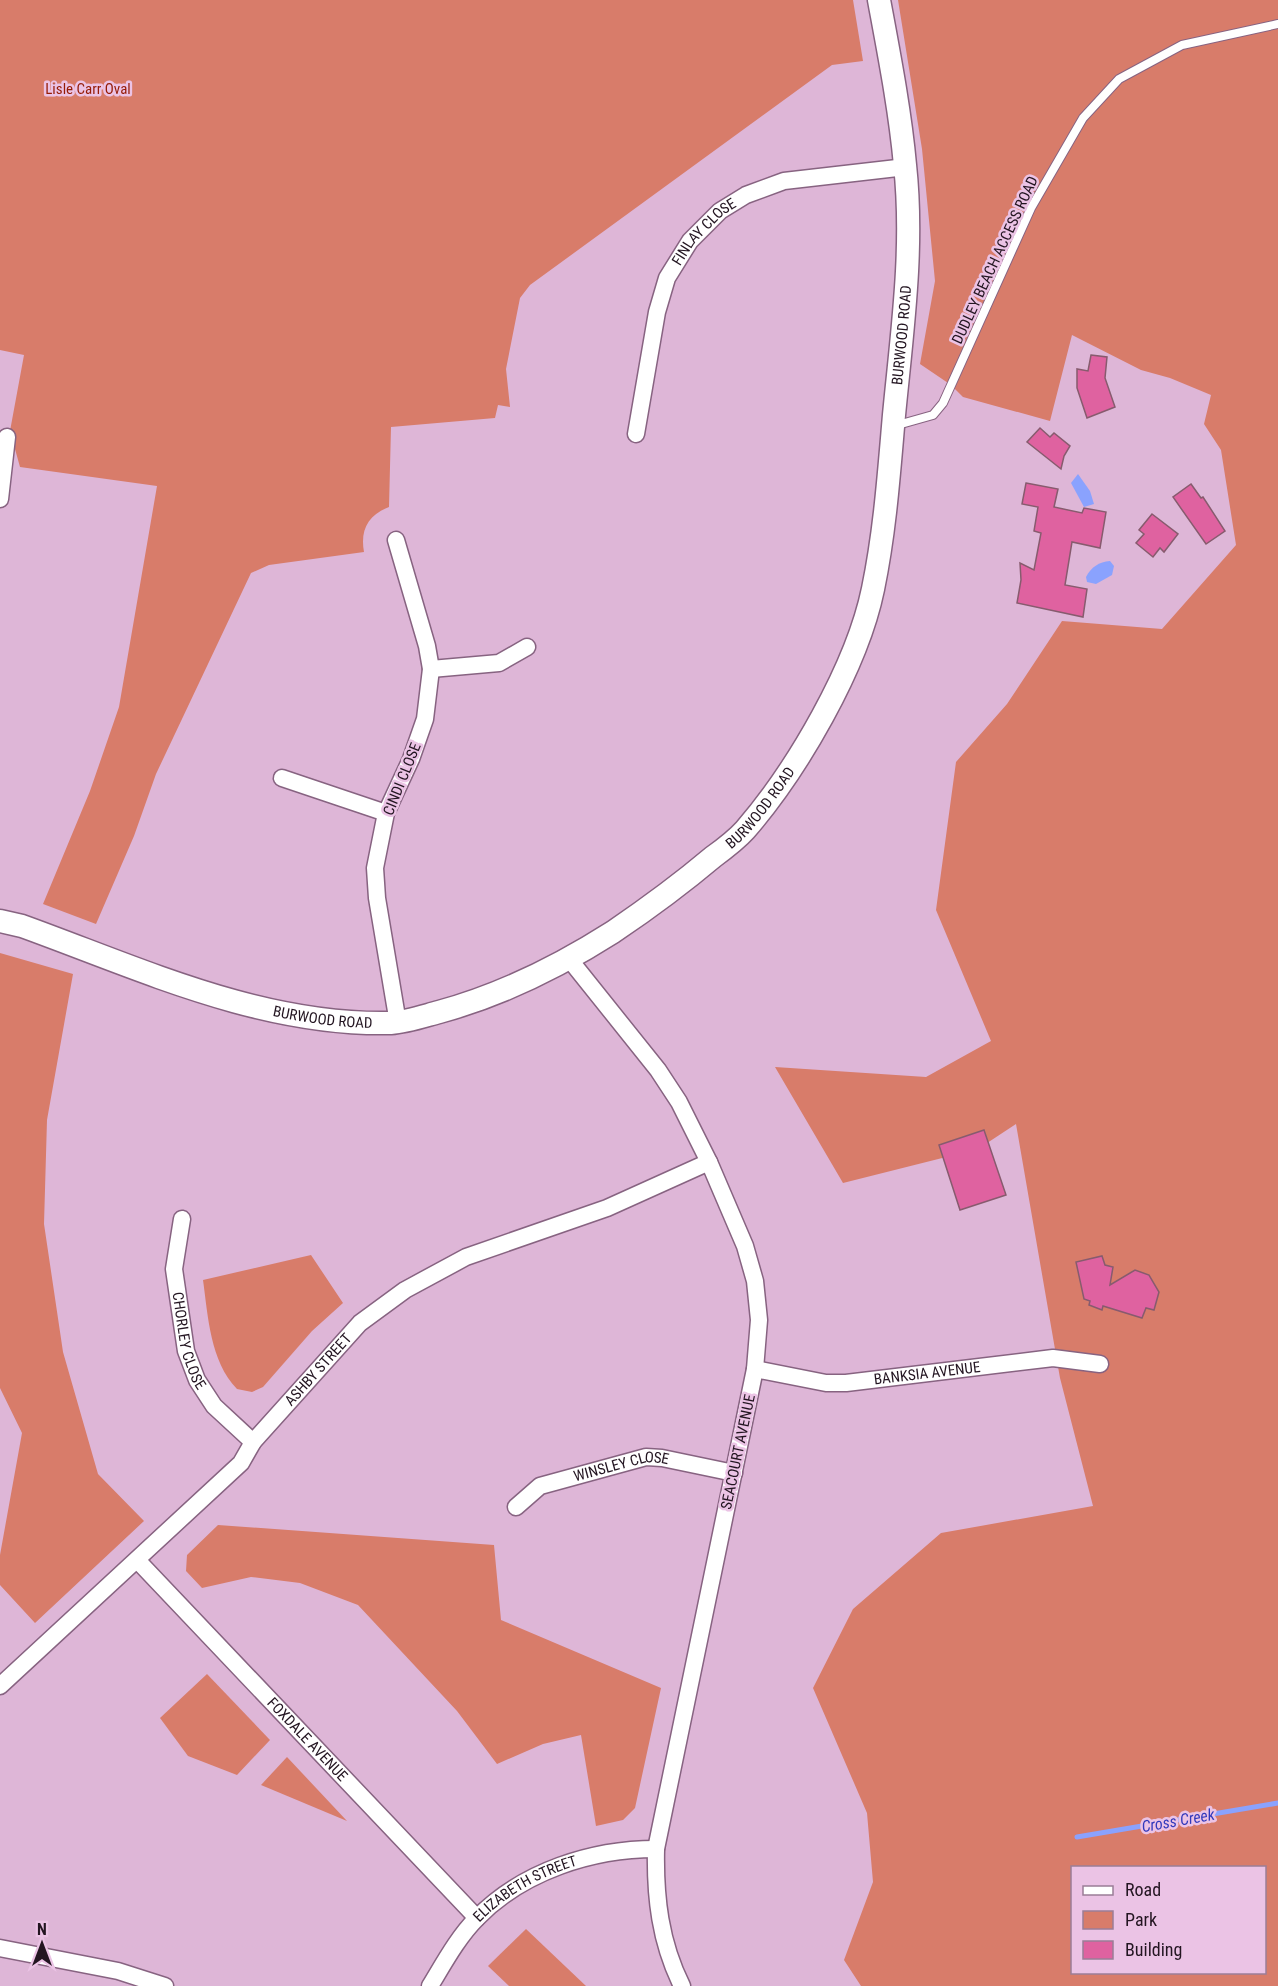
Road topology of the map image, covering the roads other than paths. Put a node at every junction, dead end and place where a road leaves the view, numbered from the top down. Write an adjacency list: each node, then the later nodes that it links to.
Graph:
1 (879, 0): 3 (main road, BURWOOD ROAD)
2 (1278, 24): 4 (lane, DUDLEY BEACH ACCESS ROAD)
3 (906, 167): 4 (main road, BURWOOD ROAD); 5 (street, FINLAY CLOSE)
4 (893, 427): 14 (main road, BURWOOD ROAD)
5 (636, 435)
6 (7, 437): 7 (street)
7 (0, 499)
8 (396, 540): 10 (street, CINDI CLOSE)
9 (527, 647): 10 (street)
10 (431, 669): 12 (street, CINDI CLOSE)
11 (282, 778): 12 (street)
12 (386, 813): 15 (street, CINDI CLOSE)
13 (0, 921): 15 (main road, BURWOOD ROAD)
14 (570, 960): 15 (main road, BURWOOD ROAD); 16 (street, SEACOURT AVENUE)
15 (398, 1023)
16 (709, 1162): 19 (street, SEACOURT AVENUE); 20 (street, ASHBY STREET)
17 (182, 1219): 20 (street, CHORLEY CLOSE)
18 (1100, 1364): 19 (street, BANKSIA AVENUE)
19 (755, 1370): 21 (street, SEACOURT AVENUE)
20 (253, 1442): 23 (street, ASHBY STREET)
21 (734, 1473): 22 (street, WINSLEY CLOSE); 25 (street, SEACOURT AVENUE)
22 (516, 1507)
23 (138, 1561): 24 (street, ASHBY STREET); 26 (street, FOXDALE AVENUE)
24 (0, 1686)
25 (656, 1849): 26 (street, ELIZABETH STREET); 30 (street, SEACOURT AVENUE)
26 (477, 1918): 29 (street, ELIZABETH STREET)
27 (0, 1948): 28 (street)
28 (165, 1986)
29 (430, 1986)
30 (682, 1986)

